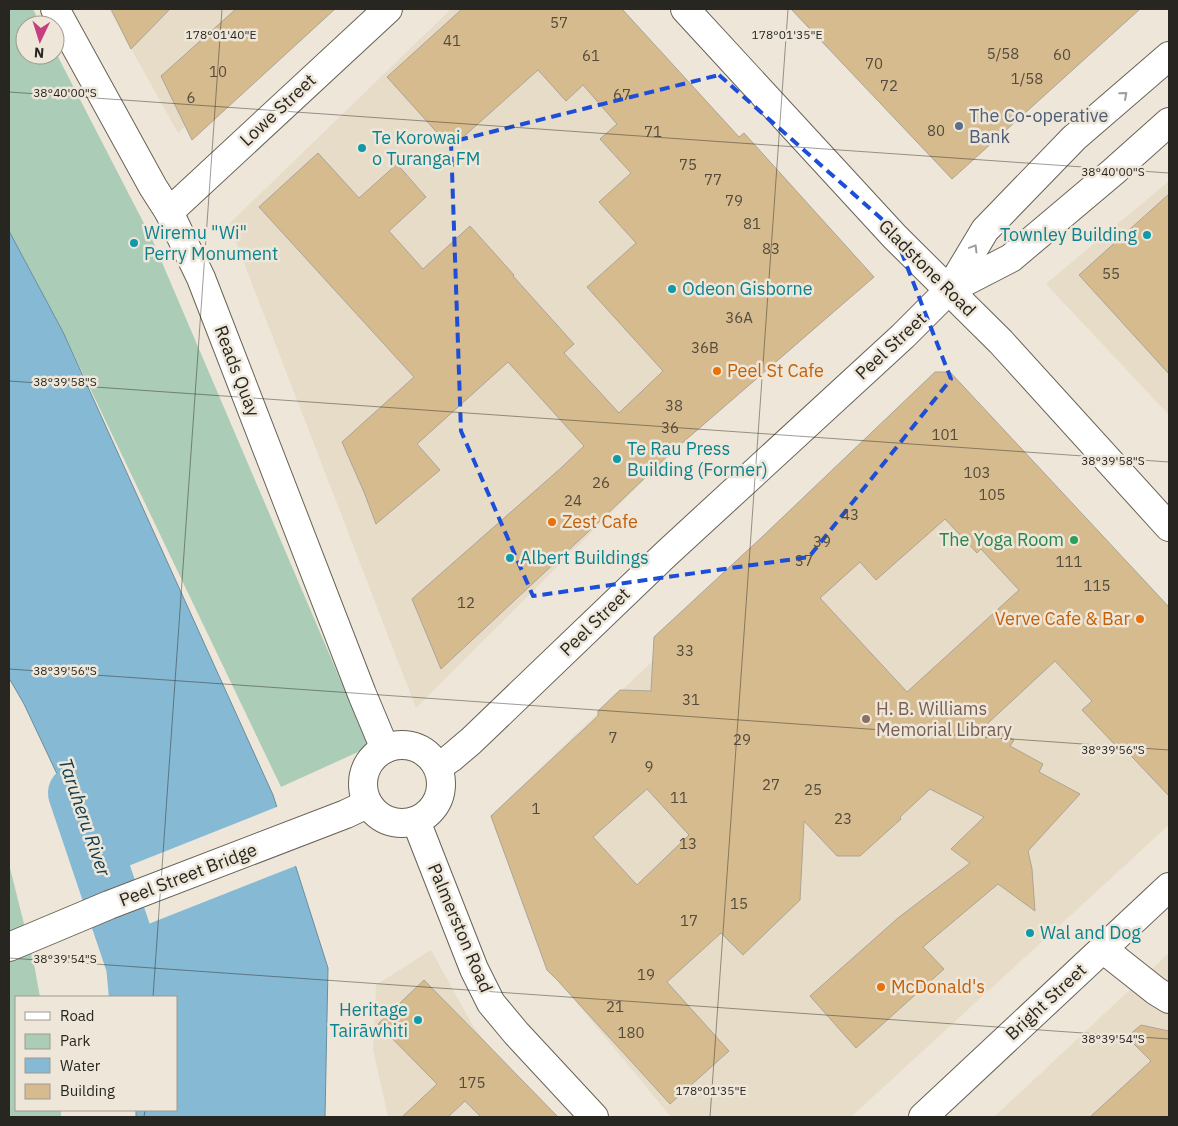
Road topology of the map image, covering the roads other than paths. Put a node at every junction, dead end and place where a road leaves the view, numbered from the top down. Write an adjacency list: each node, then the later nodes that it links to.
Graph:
1 (55, 9): 6 (street, Reads Quay)
2 (388, 9): 6 (street, Lowe Street)
3 (685, 9): 7 (street, Gladstone Road)
4 (1169, 56): 7 (street, Peel Street, one-way to 4)
5 (1169, 122): 7 (street, Peel Street)
6 (169, 212): 9 (street, Reads Quay)
7 (949, 290): 8 (street, Gladstone Road); 10 (street, Peel Street)
8 (1169, 527)
9 (385, 749): 10 (street); 11 (street)
10 (438, 767): 12 (street)
11 (356, 809): 12 (street); 14 (street, Peel Street Bridge)
12 (416, 821): 17 (street, Palmerston Road)
13 (1169, 887): 15 (street, Bright Street)
14 (9, 946)
15 (1103, 949): 16 (street); 18 (street, Bright Street)
16 (1169, 999)
17 (594, 1117)
18 (923, 1117)

